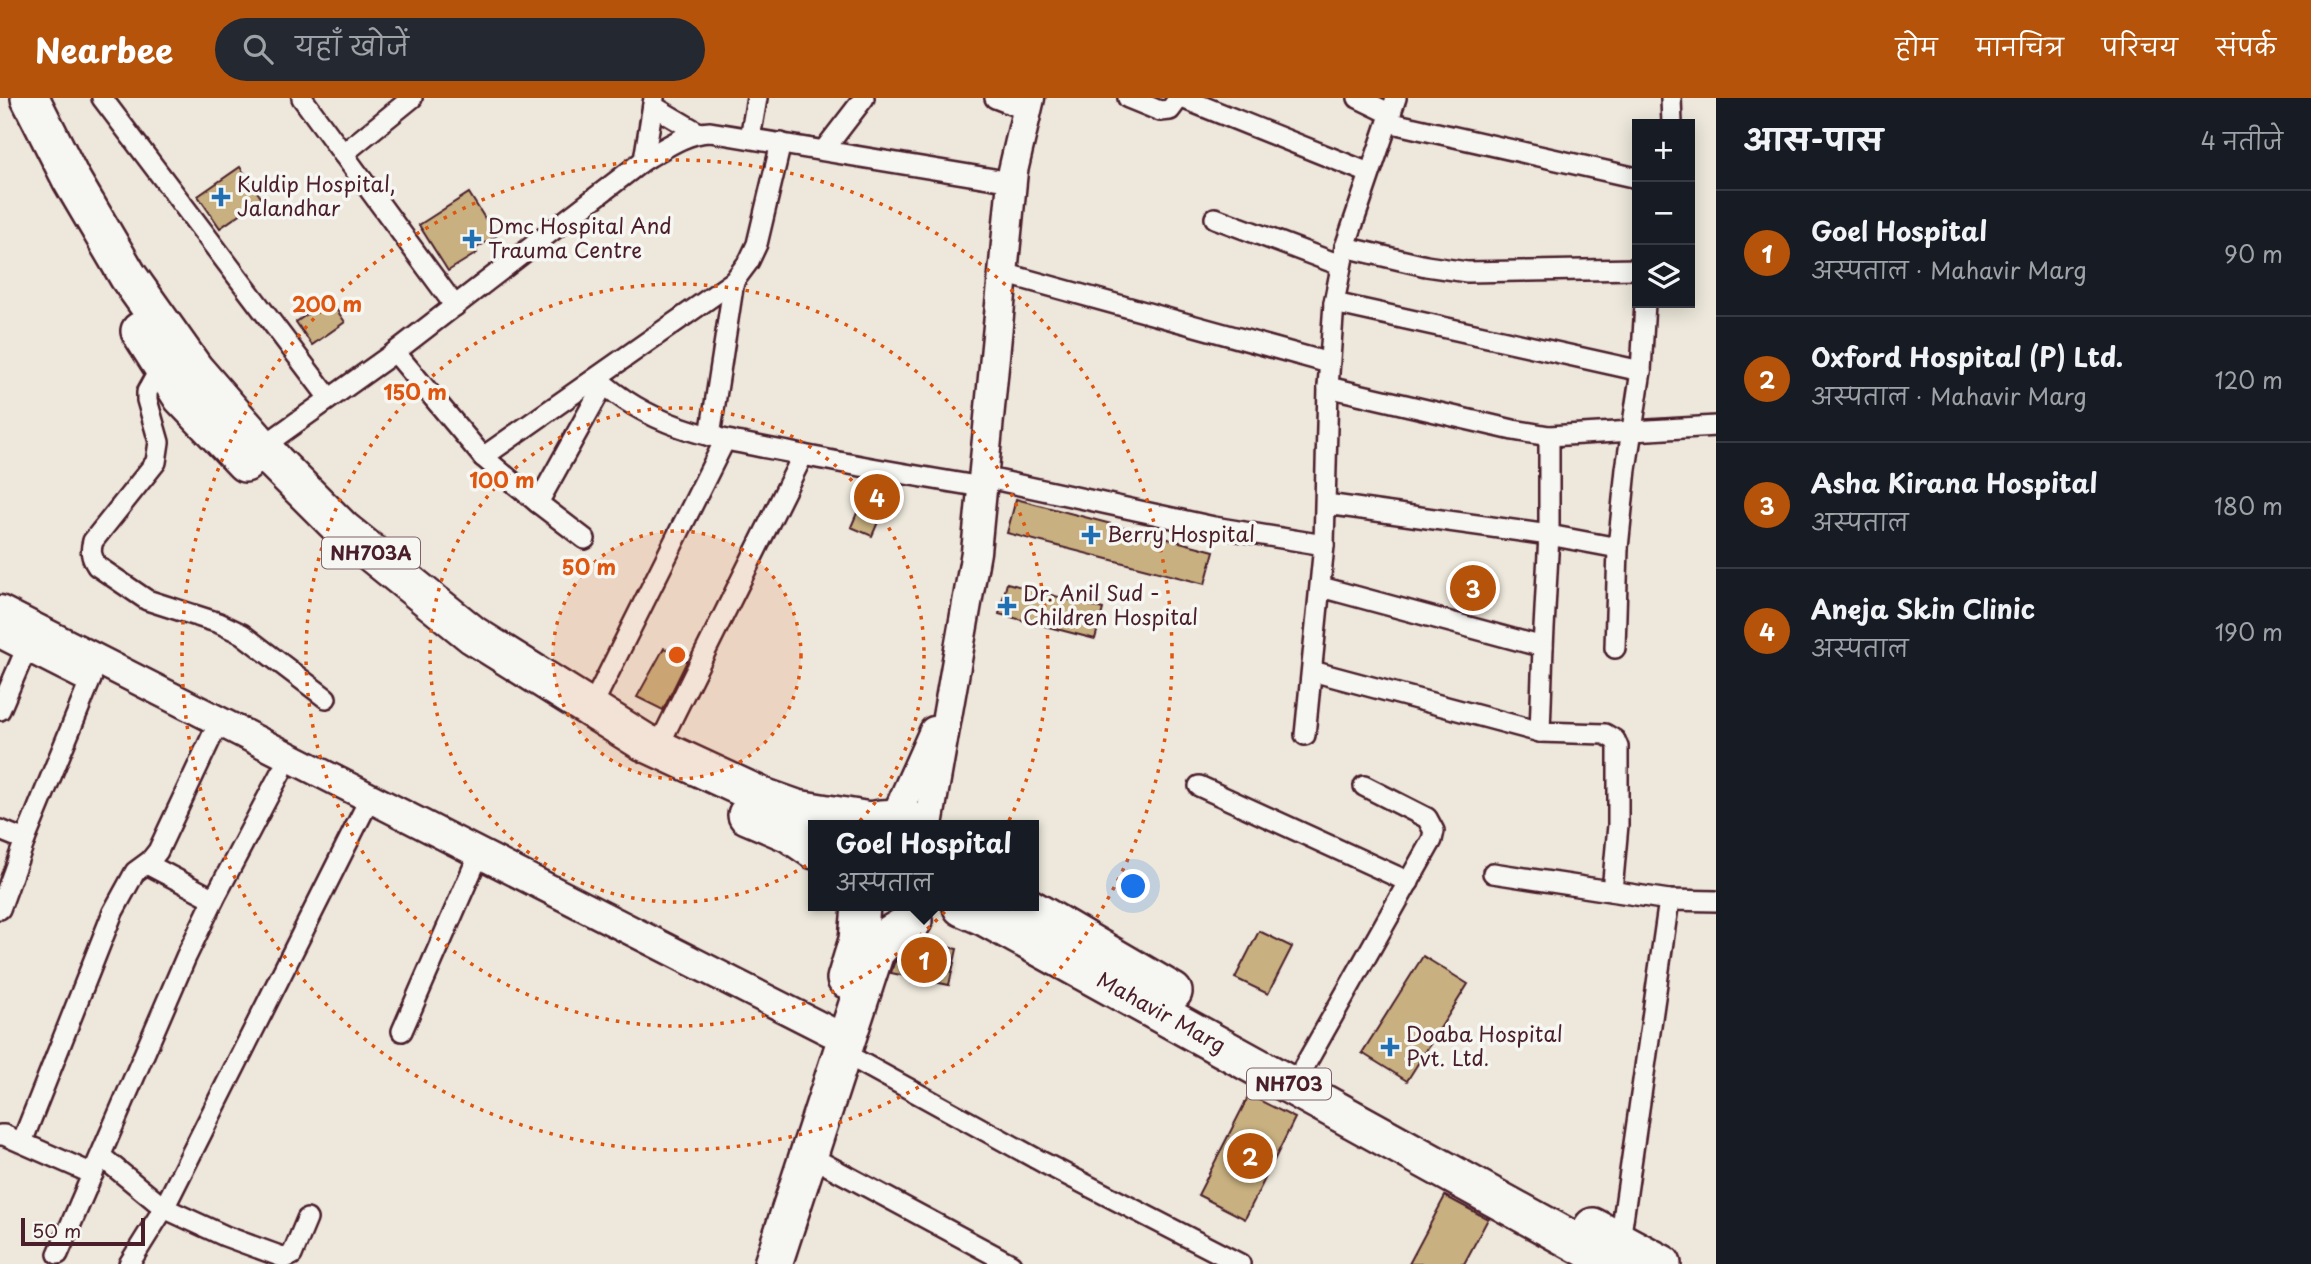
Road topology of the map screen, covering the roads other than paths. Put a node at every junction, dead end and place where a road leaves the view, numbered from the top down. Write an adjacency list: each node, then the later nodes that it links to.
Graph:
1 (10, 98): 36 (highway, NH703A)
2 (30, 98): 45 (highway, NH703A)
3 (102, 98): 40 (street)
4 (302, 98): 21 (street)
5 (412, 98): 21 (street)
6 (757, 98): 18 (street)
7 (864, 98): 20 (street)
8 (995, 98): 14 (street)
9 (1128, 98): 10 (street)
10 (1180, 98): 23 (street)
11 (1358, 98): 15 (street)
12 (1671, 98): 16 (street)
13 (654, 102): 17 (street); 22 (street)
14 (1028, 104): 25 (street)
15 (1392, 111): 23 (street); 24 (street)
16 (1672, 119)
17 (699, 133): 18 (street); 22 (street)
18 (750, 138): 19 (street)
19 (781, 144): 20 (street); 30 (street)
20 (824, 150): 25 (street)
21 (343, 154): 32 (street)
22 (644, 160): 32 (street)
23 (1370, 173): 27 (street)
24 (1632, 177)
25 (1012, 182): 29 (street)
26 (1215, 218): 27 (street)
27 (1342, 256): 28 (street); 31 (street)
28 (1632, 269)
29 (1003, 273): 35 (street); 48 (street)
30 (734, 281): 38 (street); 44 (street)
31 (1334, 303): 35 (street); 37 (street)
32 (455, 306): 34 (street)
33 (1645, 308): 37 (street)
34 (395, 352): 40 (street); 47 (street)
35 (1329, 363): 39 (street)
36 (161, 367): 63 (street); 78 (highway, NH703A)
37 (1641, 372): 42 (street)
38 (600, 381): 44 (street); 47 (street); 49 (street)
39 (1328, 387): 43 (street); 50 (street)
40 (329, 398): 45 (street)
41 (1716, 426): 42 (street)
42 (1633, 432): 43 (street); 54 (street)
43 (1549, 436): 51 (street)
44 (718, 438): 46 (street); 65 (street)
45 (262, 447): 65 (highway, NH703A)
46 (803, 455): 48 (street); 69 (street)
47 (483, 457): 49 (street)
48 (983, 482): 53 (street); 75 (street)
49 (538, 503): 52 (street)
50 (1326, 504): 51 (street); 53 (street)
51 (1549, 535): 54 (street); 59 (street)
52 (585, 539)
53 (1324, 545): 55 (street)
54 (1618, 548): 60 (street)
55 (1321, 587): 59 (street); 61 (street)
56 (0, 610): 73 (street)
57 (0, 633): 58 (street)
58 (27, 647): 62 (street); 64 (street)
59 (1543, 647): 66 (street)
60 (1615, 648)
61 (1312, 671): 66 (street); 67 (street)
62 (91, 679): 68 (street); 77 (street)
63 (326, 698)
64 (0, 710)
65 (590, 710): 69 (highway, NH703A)
66 (1539, 732): 83 (street)
67 (1305, 734)
68 (212, 736): 70 (street); 79 (street)
69 (657, 748): 74 (highway, NH703A)
70 (281, 772): 73 (street); 84 (street)
71 (1199, 786): 82 (street)
72 (1364, 786): 82 (street)
73 (366, 807): 80 (street); 95 (street); 101 (street)
74 (875, 820)
75 (897, 820)
76 (0, 830): 77 (street)
77 (25, 840): 87 (street)
78 (808, 846)
79 (147, 864): 84 (street); 98 (street)
80 (473, 869): 94 (street); 95 (street)
81 (1493, 873): 83 (street)
82 (1409, 882): 96 (street)
83 (1612, 891): 85 (street)
84 (214, 899): 100 (street)
85 (1669, 900): 86 (street); 103 (street)
86 (1716, 901)
87 (0, 909)
88 (860, 911): 95 (highway, NH703)
89 (877, 911): 93 (highway, NH703)
90 (956, 911): 93 (highway, NH703)
91 (972, 911): 103 (highway, Mahavir Marg / NH703)
92 (1035, 911): 96 (highway, Mahavir Marg / NH703)
93 (913, 921): 95 (highway, NH703)
94 (402, 1031)
95 (832, 1044): 99 (highway, NH703); 106 (highway, NH703); 109 (street)
96 (1304, 1067): 103 (highway, Mahavir Marg / NH703)
97 (0, 1135): 98 (street)
98 (22, 1142): 100 (street)
99 (808, 1155): 107 (highway, NH703); 108 (street)
100 (97, 1166): 101 (street); 104 (street)
101 (164, 1208): 102 (street); 105 (street)
102 (307, 1219)
103 (1618, 1253): 110 (highway, Mahavir Marg / NH703)
104 (58, 1254)
105 (129, 1264)
106 (755, 1264)
107 (773, 1264)
108 (1011, 1264)
109 (1240, 1264)
110 (1662, 1264)

